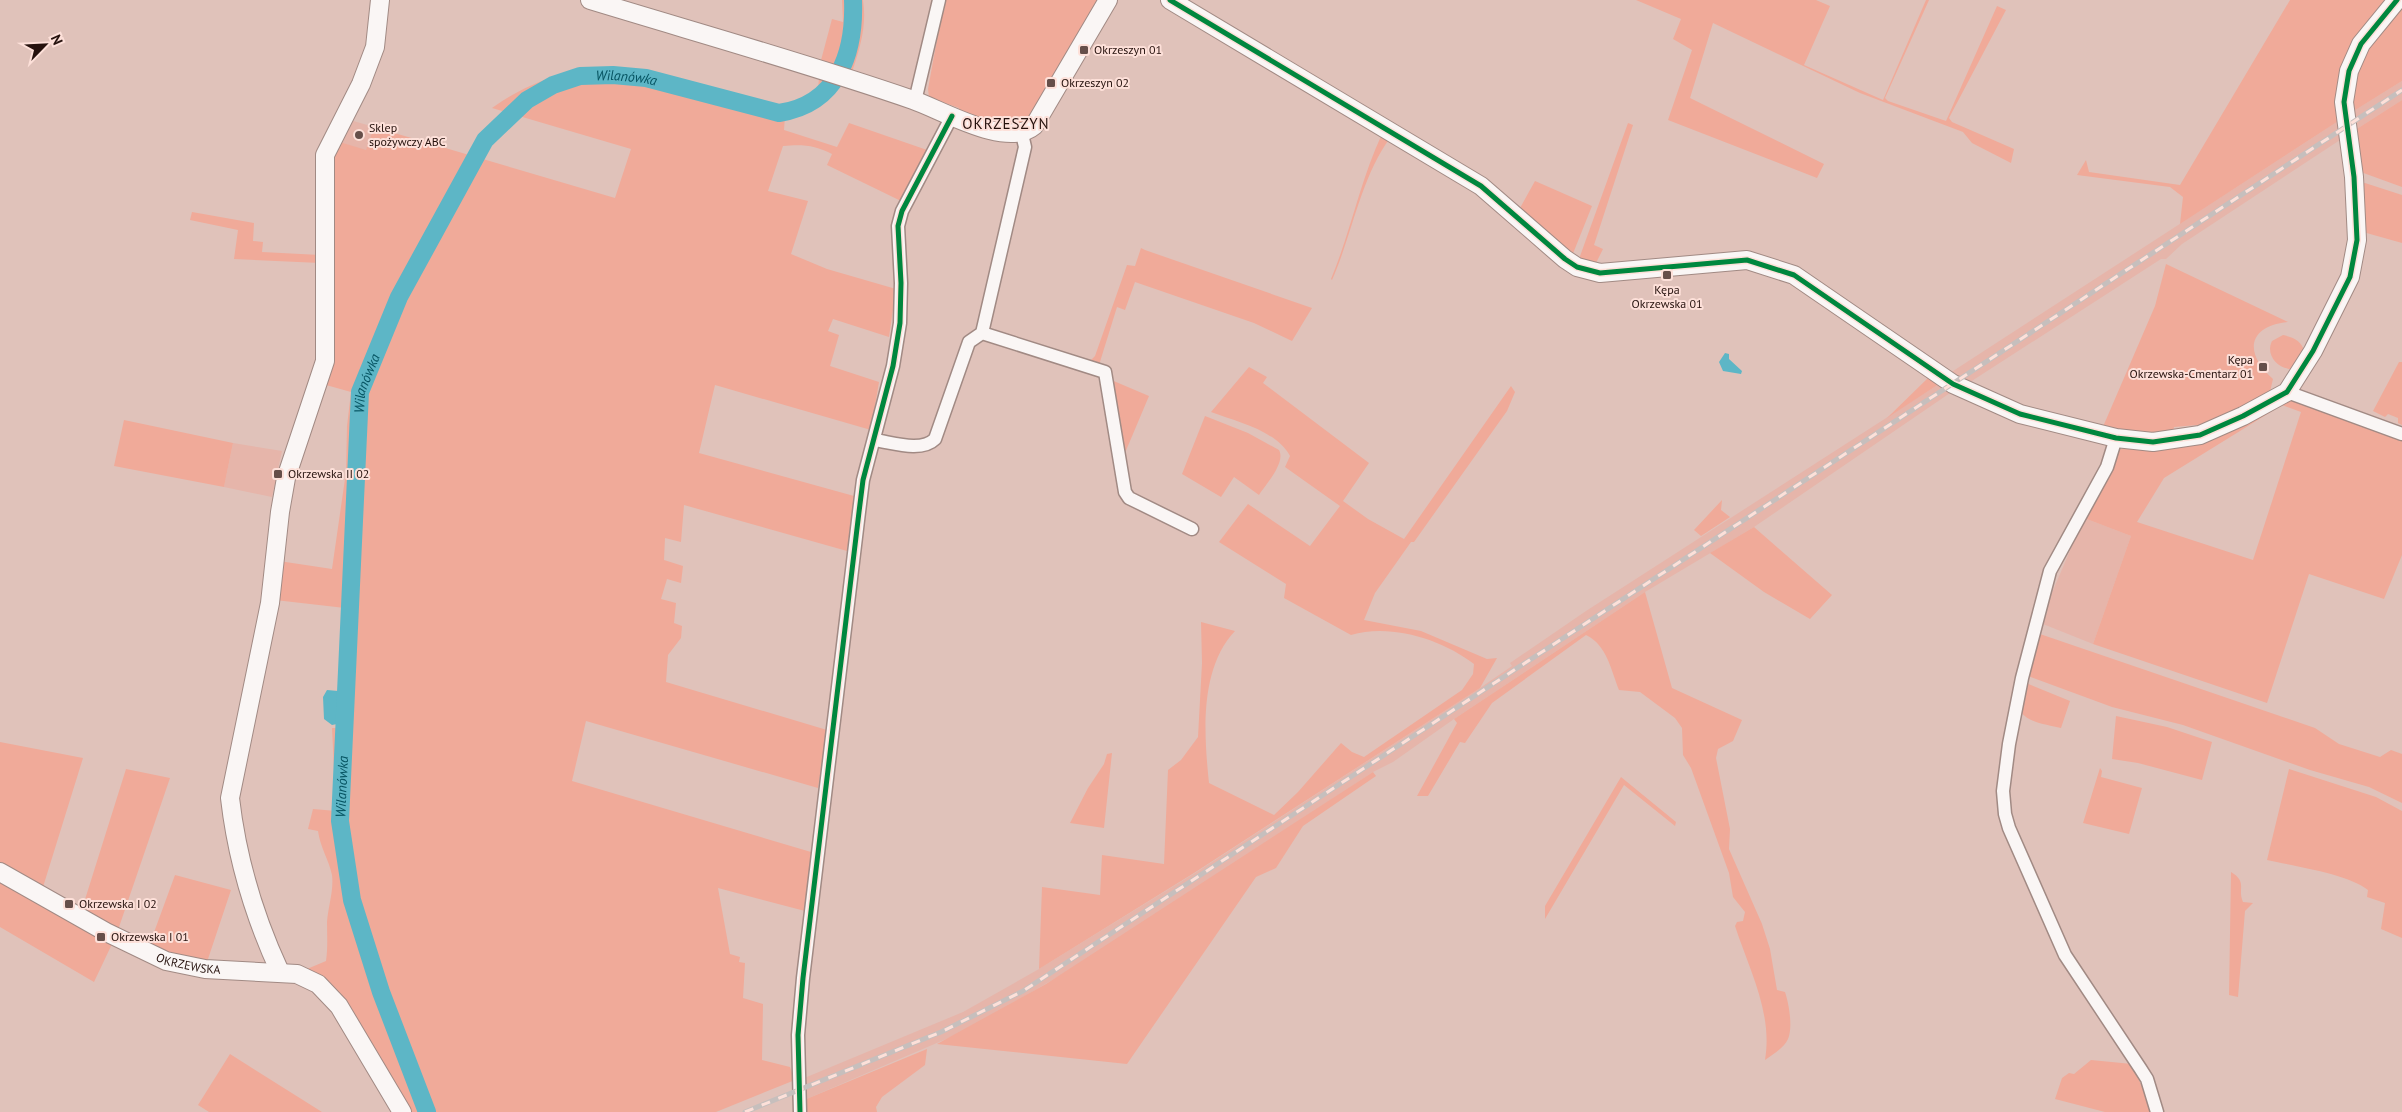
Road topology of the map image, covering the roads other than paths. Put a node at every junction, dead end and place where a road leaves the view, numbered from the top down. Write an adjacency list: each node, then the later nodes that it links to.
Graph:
1 (380, 0): 17 (street)
2 (590, 0): 7 (street)
3 (939, 0): 7 (street)
4 (1108, 0): 9 (street)
5 (1170, 0): 13 (street)
6 (2397, 0): 11 (street)
7 (915, 101): 8 (street)
8 (952, 116): 9 (street); 14 (street)
9 (1022, 134): 10 (street)
10 (982, 333): 14 (street); 15 (street)
11 (2287, 392): 12 (street); 13 (street)
12 (2402, 434)
13 (2116, 438): 20 (street)
14 (874, 440): 19 (street)
15 (1192, 529)
16 (0, 872): 17 (street, OKRZEWSKA)
17 (280, 972): 18 (street, OKRZEWSKA)
18 (402, 1112)
19 (800, 1112)
20 (2157, 1112)

